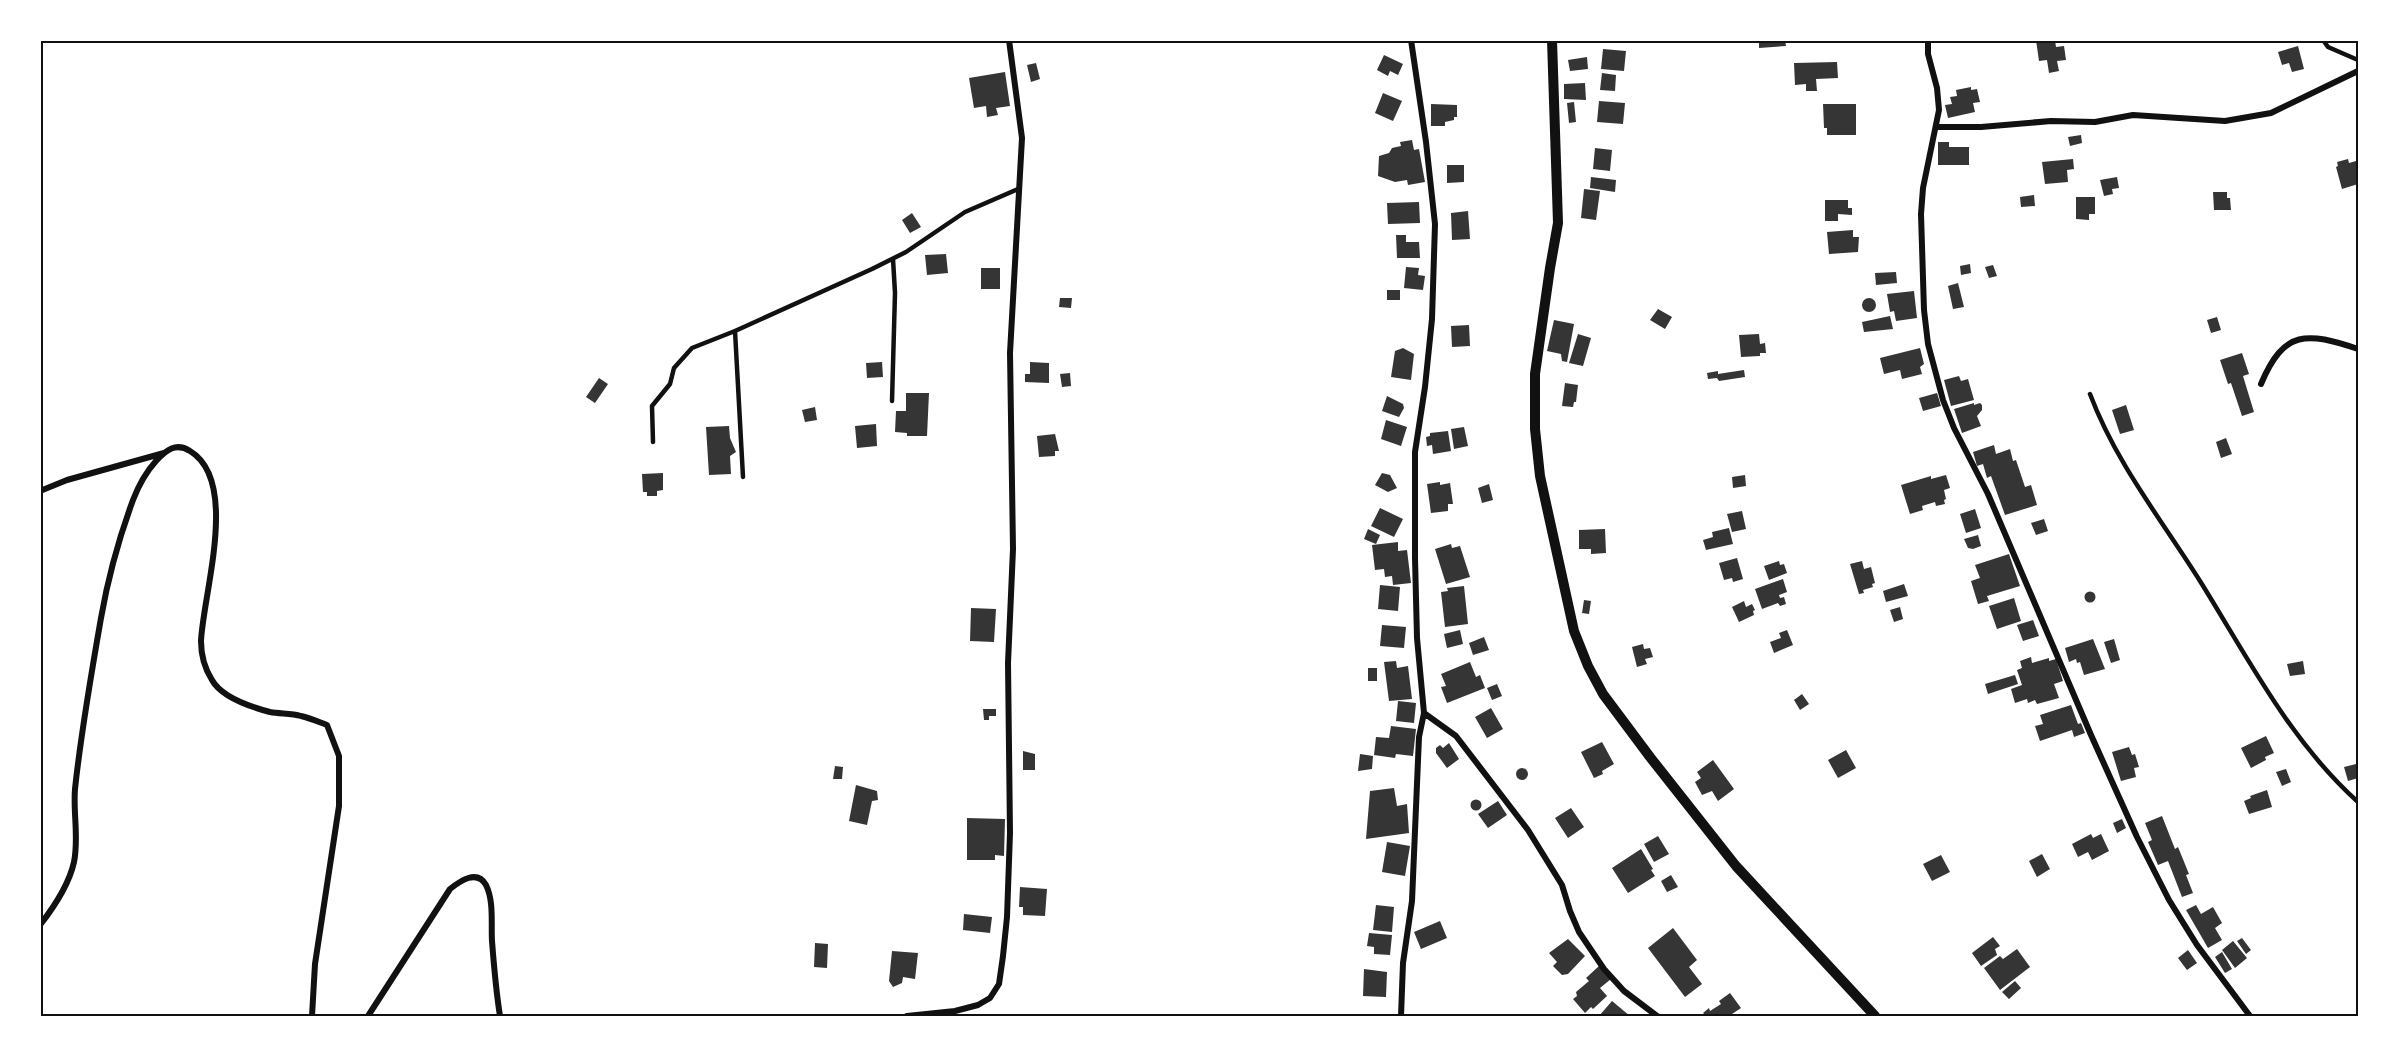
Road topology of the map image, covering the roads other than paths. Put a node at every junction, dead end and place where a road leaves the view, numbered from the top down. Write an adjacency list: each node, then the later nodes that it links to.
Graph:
1 (1009, 40): 9 (street)
2 (1411, 40): 20 (street)
3 (1552, 40): 29 (street)
4 (1928, 40): 8 (street)
5 (2323, 40): 6 (lane)
6 (2358, 60)
7 (2358, 71): 8 (street)
8 (1936, 127): 30 (street)
9 (1018, 189): 10 (lane); 26 (street)
10 (892, 259): 11 (lane); 15 (lane)
11 (735, 331): 16 (lane); 18 (lane)
12 (2358, 349): 13 (street)
13 (2262, 384)
14 (2090, 394): 21 (lane)
15 (892, 401)
16 (653, 442)
17 (164, 453): 19 (street); 22 (street); 23 (street)
18 (743, 477)
19 (40, 491)
20 (1424, 713): 27 (street); 28 (street)
21 (2358, 802)
22 (40, 926)
23 (312, 1017)
24 (368, 1017): 25 (street)
25 (500, 1017)
26 (907, 1017)
27 (1401, 1017)
28 (1657, 1017)
29 (1875, 1017)
30 (2250, 1017)

